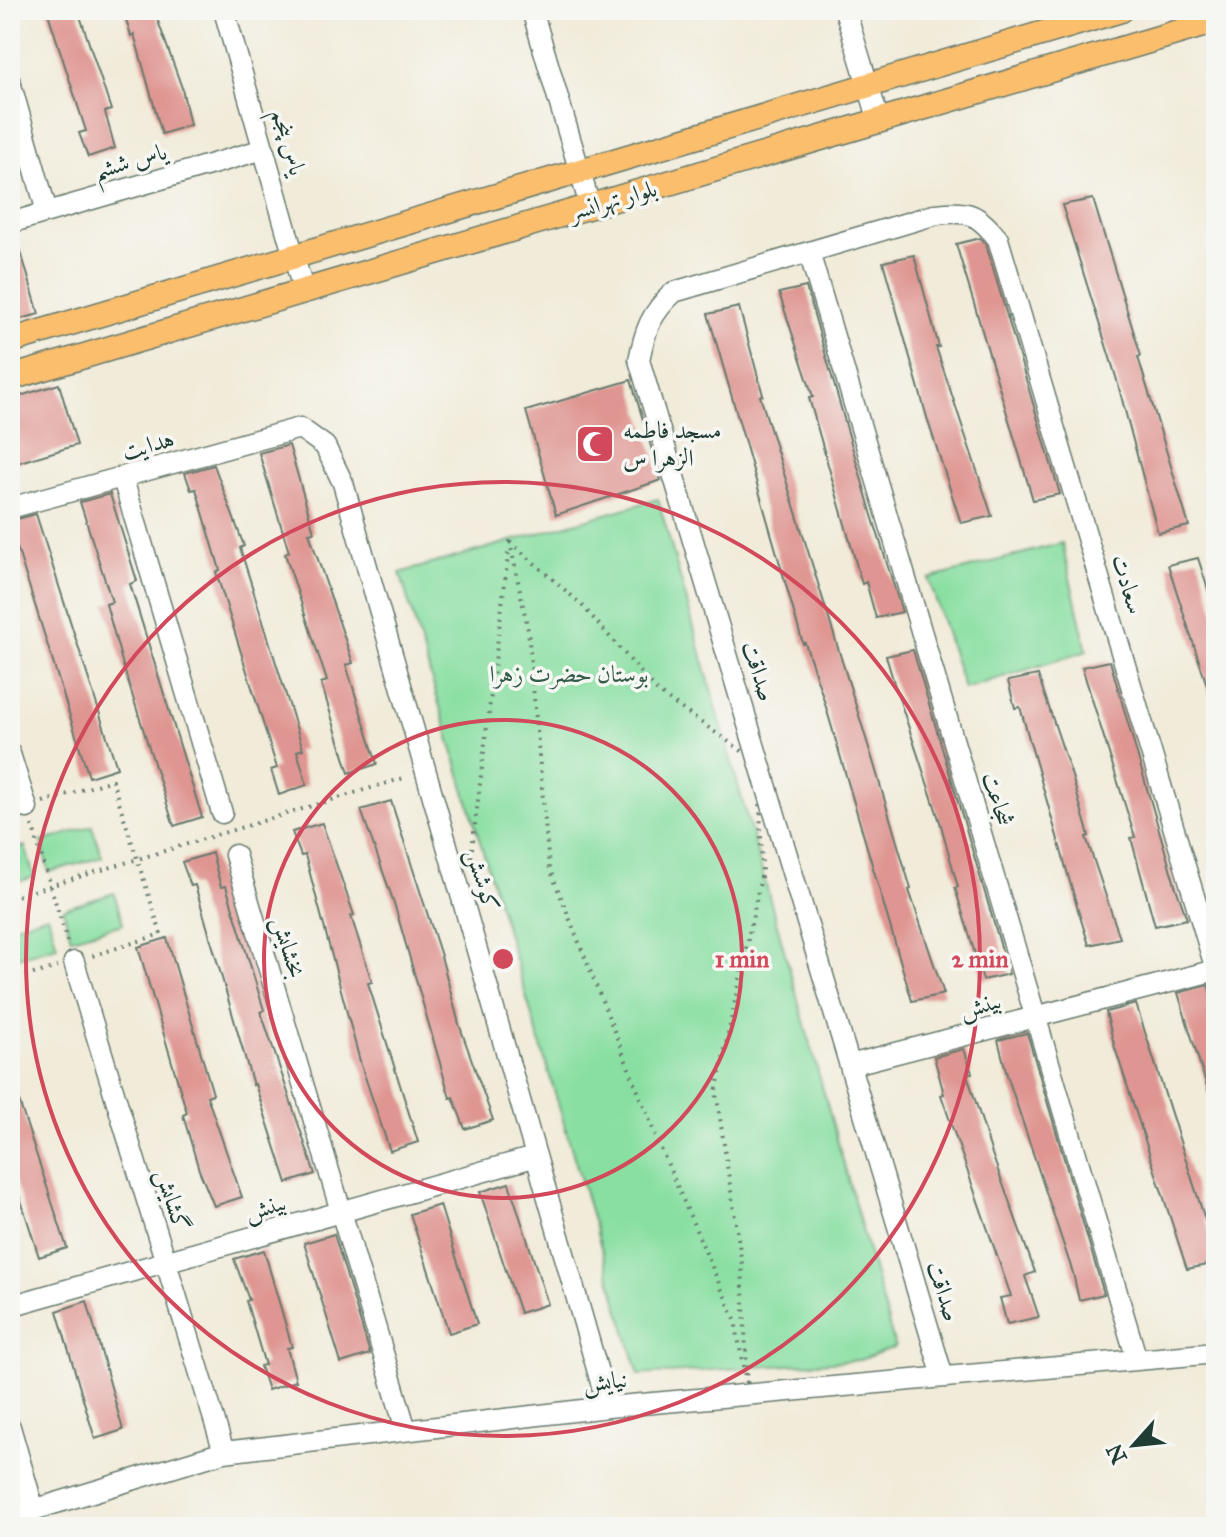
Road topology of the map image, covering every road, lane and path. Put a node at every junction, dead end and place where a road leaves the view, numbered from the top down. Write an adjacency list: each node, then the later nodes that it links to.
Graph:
1 (224, 10): 9 (street, یاس پنجم)
2 (532, 10): 10 (street)
3 (845, 10): 7 (street)
4 (1121, 10): 7 (main road, بلوار تهرانسر)
5 (1216, 21): 8 (main road, بلوار تهرانسر)
6 (10, 82): 12 (street)
7 (868, 85): 8 (street); 10 (main road, بلوار تهرانسر)
8 (879, 121): 11 (main road, بلوار تهرانسر)
9 (264, 149): 12 (street, یاس ششم); 16 (street, یاس پنجم)
10 (579, 170): 11 (street); 16 (main road, بلوار تهرانسر)
11 (590, 206): 17 (main road, بلوار تهرانسر)
12 (47, 212): 14 (street, یاس ششم)
13 (980, 217): 15 (street, صداقت); 36 (street, سعادت)
14 (10, 223)
15 (809, 252): 25 (street, صداقت); 38 (street, شجاعت)
16 (294, 256): 17 (street, یاس پنجم); 18 (main road, بلوار تهرانسر)
17 (303, 289): 19 (main road, بلوار تهرانسر)
18 (10, 341)
19 (10, 378)
20 (300, 428): 21 (street, هدایت); 26 (street, کوشش)
21 (123, 479): 22 (street, هدایت); 28 (street)
22 (10, 508)
23 (510, 542): 25 (path); 32 (path); 47 (path)
24 (10, 754): 27 (street)
25 (759, 763): 39 (street, صداقت); 47 (path)
26 (424, 771): 29 (path); 40 (street, کوشش)
27 (27, 808): 31 (path); 33 (path)
28 (222, 813): 29 (path)
29 (228, 834): 30 (path); 31 (path)
30 (235, 855): 41 (street, بخشایش)
31 (138, 862): 33 (path); 35 (path)
32 (470, 866)
33 (51, 886): 34 (path); 35 (path)
34 (10, 898)
35 (74, 962): 37 (path); 42 (street, گشایش)
36 (1216, 970): 38 (street, بینش)
37 (10, 981)
38 (1036, 1017): 39 (street, بینش); 45 (street, شجاعت)
39 (850, 1065): 46 (street, صداقت)
40 (534, 1157): 41 (street, بینش); 48 (street, کوشش)
41 (341, 1212): 42 (street, بینش); 50 (street, بخشایش)
42 (165, 1262): 43 (street, بینش); 51 (street, گشایش)
43 (10, 1306)
44 (1216, 1353): 45 (street, نیایش)
45 (1137, 1360): 46 (street, نیایش)
46 (943, 1377): 47 (street, نیایش)
47 (748, 1394): 48 (street, نیایش)
48 (608, 1407): 50 (street, نیایش)
49 (10, 1427): 52 (street)
50 (406, 1430): 51 (street, نیایش)
51 (224, 1452): 52 (street, نیایش)
52 (34, 1510): 53 (street, نیایش)
53 (10, 1517)

